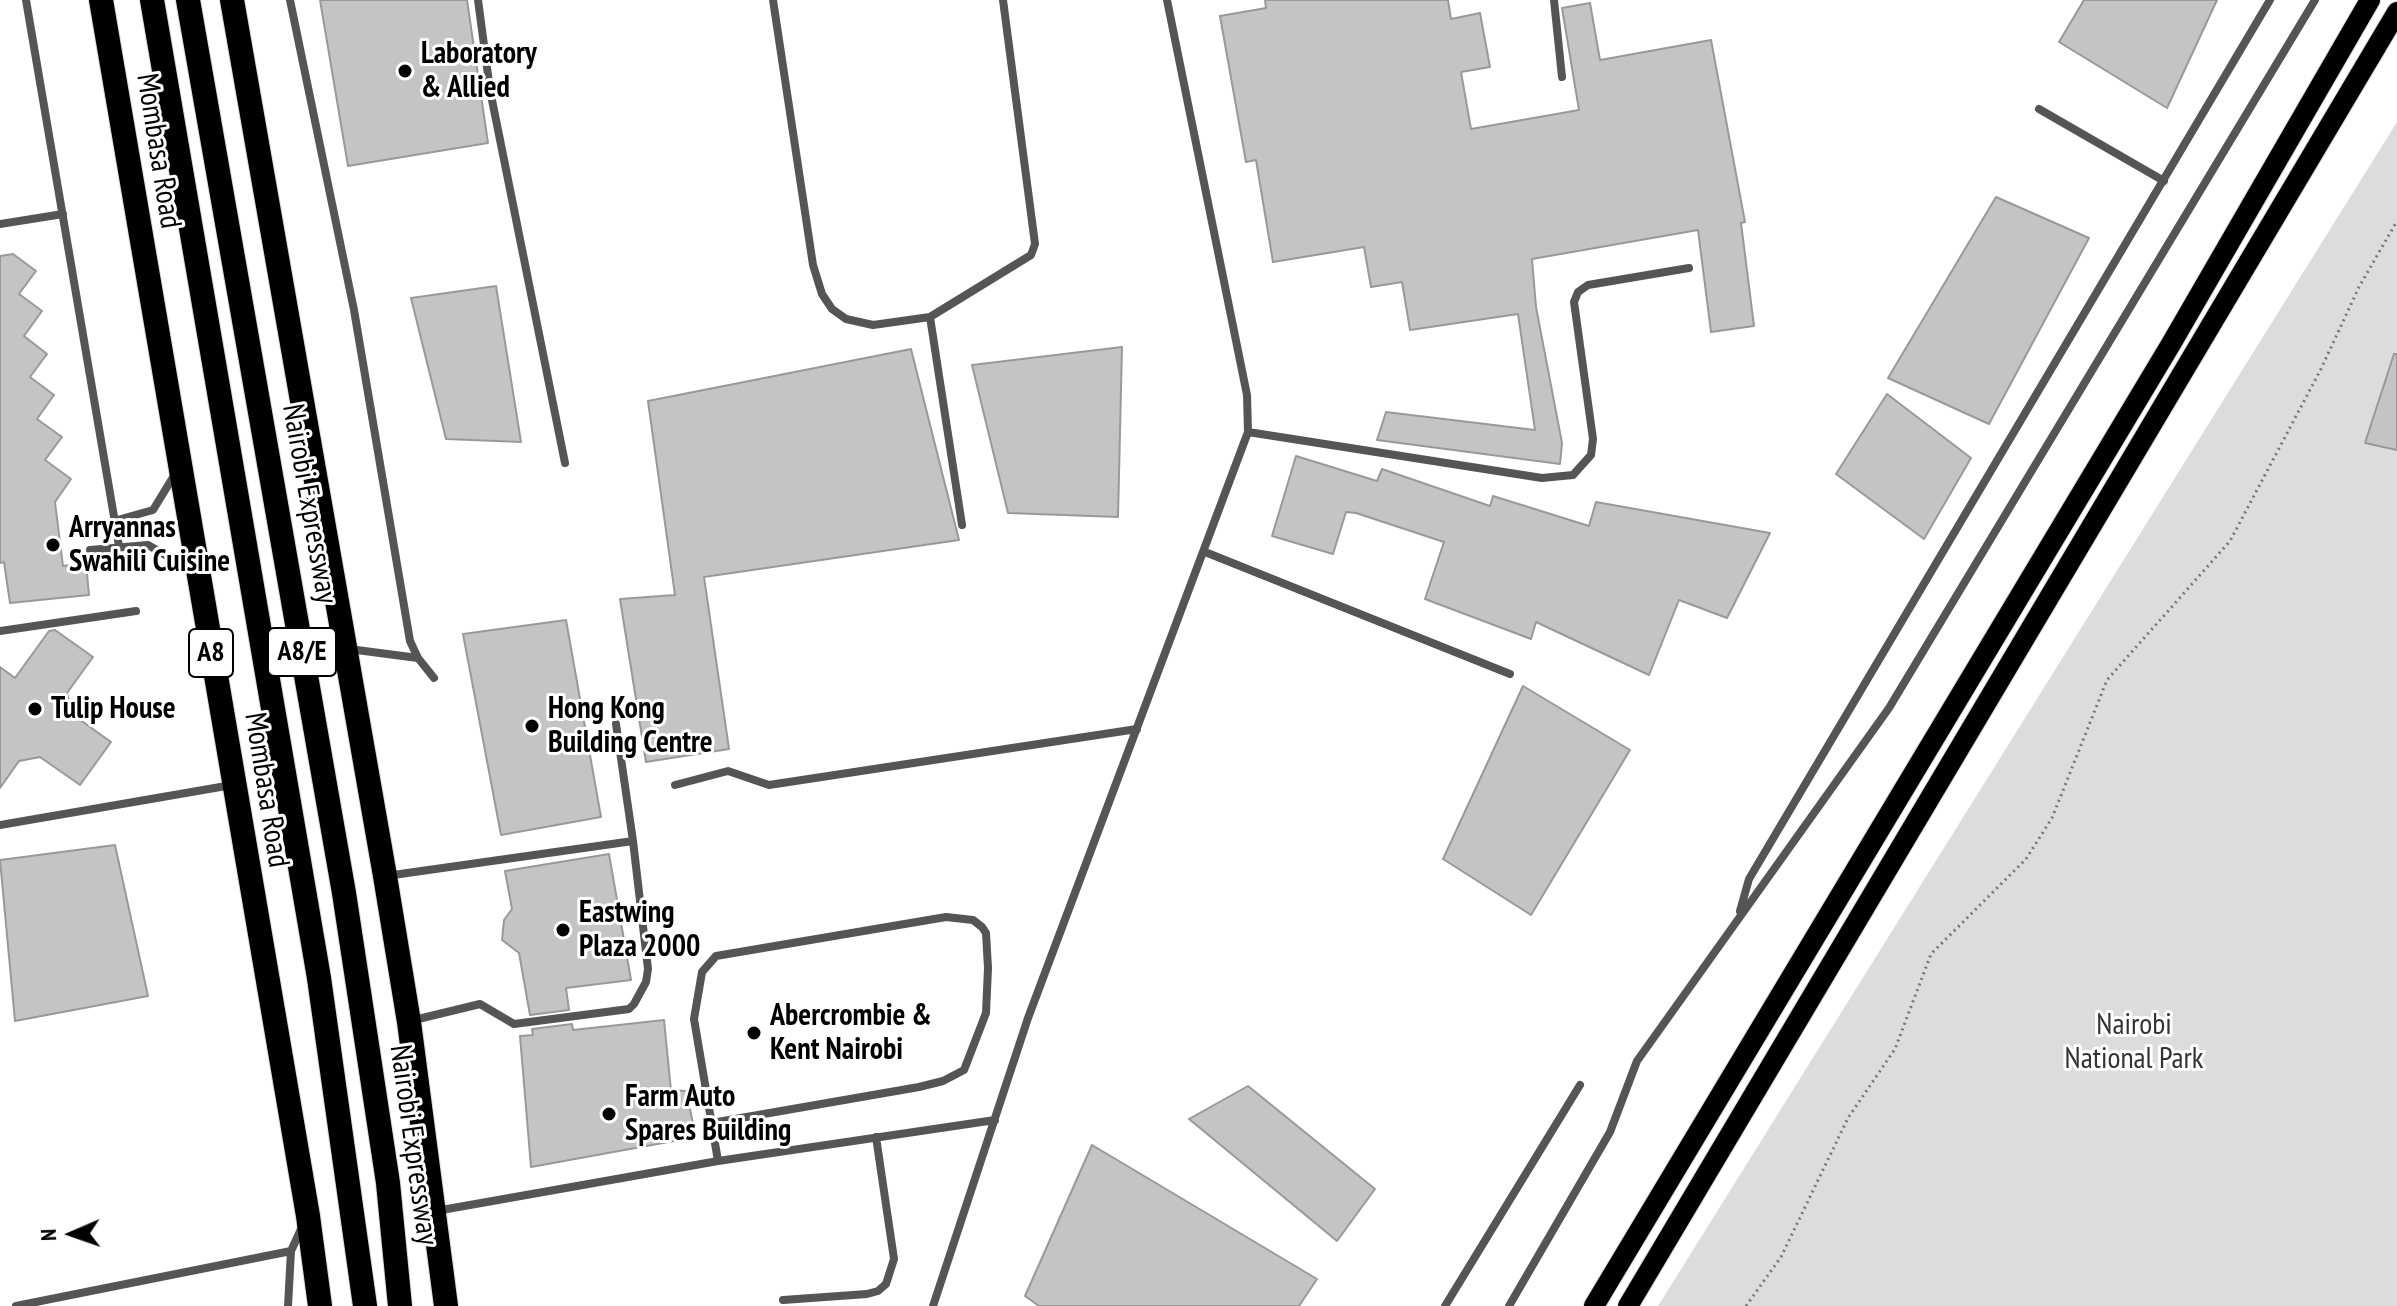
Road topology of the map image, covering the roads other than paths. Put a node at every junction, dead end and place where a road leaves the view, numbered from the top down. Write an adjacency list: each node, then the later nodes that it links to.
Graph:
1 (26, 0): 19 (lane)
2 (101, 0): 25 (highway, Mombasa Road / A8)
3 (152, 0): 60 (highway, A8/E)
4 (188, 0): 61 (highway, Nairobi Expressway / A8/E)
5 (290, 0): 35 (lane)
6 (478, 0): 24 (lane)
7 (773, 0): 22 (lane)
8 (1003, 0): 22 (lane)
9 (1167, 0): 23 (lane)
10 (1554, 0): 16 (lane)
11 (2270, 0): 18 (lane)
12 (2315, 0): 45 (lane)
13 (2370, 0): 65 (main road)
14 (234, 3): 34 (highway)
15 (2397, 12): 66 (main road)
16 (1562, 77)
17 (2039, 109): 18 (lane)
18 (2164, 181): 45 (lane)
19 (63, 214): 20 (lane); 26 (lane)
20 (0, 224)
21 (1689, 268): 23 (lane)
22 (930, 317): 27 (lane)
23 (1248, 432): 30 (lane)
24 (565, 463)
25 (179, 469): 26 (lane); 31 (highway, Mombasa Road / A8)
26 (114, 521): 28 (lane)
27 (962, 525)
28 (119, 546): 29 (lane); 31 (lane)
29 (90, 550)
30 (1205, 552): 36 (lane); 39 (lane)
31 (197, 574): 40 (highway, Mombasa Road / A8)
32 (136, 611): 33 (lane)
33 (0, 631)
34 (343, 649): 35 (lane); 44 (highway)
35 (418, 658): 37 (lane)
36 (1510, 674)
37 (434, 678)
38 (616, 724): 43 (lane)
39 (1137, 729): 41 (lane); 48 (lane)
40 (233, 785): 42 (lane); 53 (highway, Mombasa Road / A8)
41 (675, 785)
42 (0, 825)
43 (633, 841): 44 (lane); 46 (lane)
44 (385, 876): 46 (highway)
45 (1739, 917): 64 (lane)
46 (409, 1022): 52 (highway)
47 (1580, 1085): 63 (lane)
48 (995, 1120): 50 (lane); 56 (lane)
49 (712, 1123): 49 (lane); 51 (lane)
50 (876, 1137): 51 (lane); 55 (lane)
51 (718, 1161): 52 (lane)
52 (435, 1211): 62 (highway)
53 (308, 1216): 54 (lane); 59 (highway, Mombasa Road / A8)
54 (291, 1251): 57 (lane); 58 (lane)
55 (783, 1300)
56 (935, 1305)
57 (16, 1306)
58 (288, 1306)
59 (320, 1306)
60 (365, 1306)
61 (400, 1306)
62 (446, 1306)
63 (1445, 1306)
64 (1509, 1306)
65 (1594, 1306)
66 (1628, 1306)

